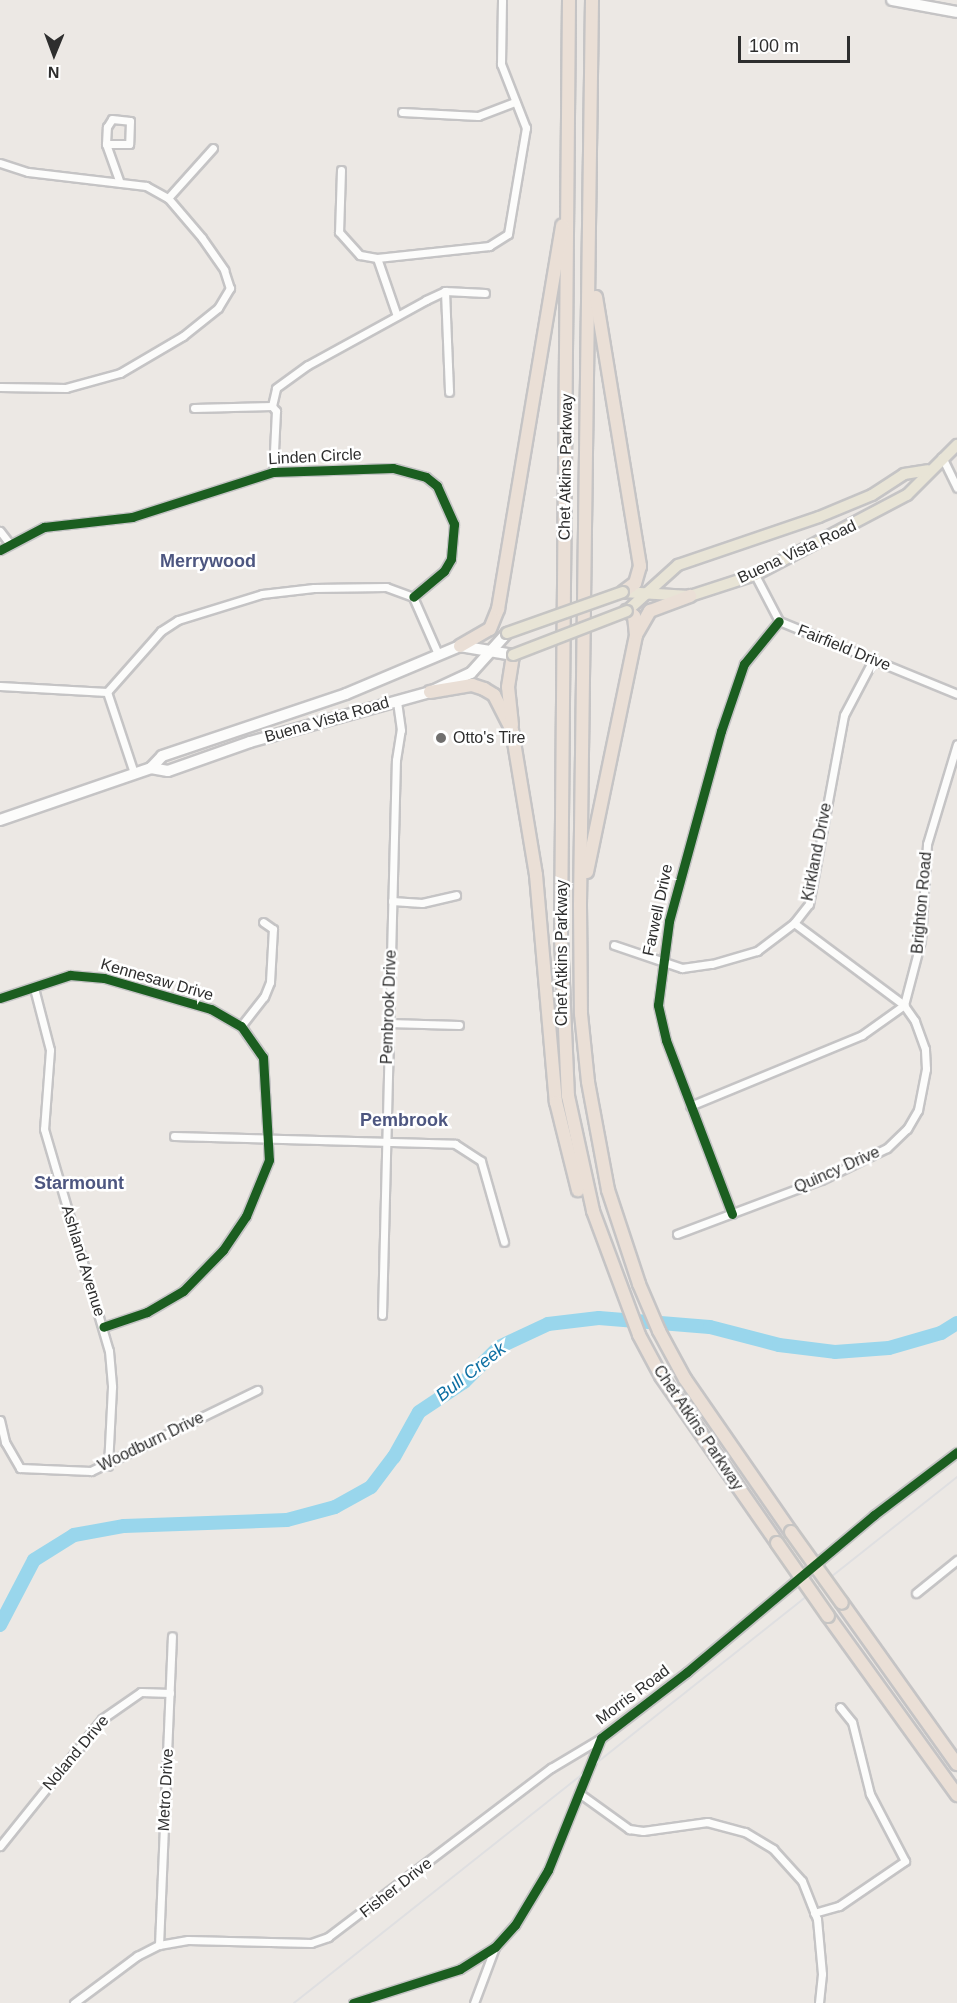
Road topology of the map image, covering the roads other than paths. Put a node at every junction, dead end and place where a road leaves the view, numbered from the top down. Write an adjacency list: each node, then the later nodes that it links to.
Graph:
1 (502, 0): 6 (street)
2 (569, 0): 14 (highway, Chet Atkins Parkway)
3 (591, 0): 12 (highway, Chet Atkins Parkway)
4 (892, 0): 5 (main road)
5 (957, 12)
6 (515, 102): 7 (street); 16 (street)
7 (402, 112)
8 (106, 144): 8 (street); 13 (street)
9 (213, 148): 15 (street)
10 (0, 163): 13 (street)
11 (341, 170): 16 (street)
12 (591, 173): 34 (highway); 57 (highway, Chet Atkins Parkway)
13 (120, 183): 15 (street)
14 (569, 188): 40 (highway); 75 (highway, Chet Atkins Parkway)
15 (168, 198): 20 (street)
16 (377, 258): 19 (street)
17 (445, 291): 18 (street); 19 (street); 21 (street)
18 (485, 293)
19 (397, 316): 22 (street)
20 (0, 387)
21 (449, 392)
22 (272, 406): 23 (street); 27 (street)
23 (194, 408)
24 (957, 445): 25 (main road, Buena Vista Road)
25 (942, 457): 26 (main road, Buena Vista Road); 28 (street)
26 (928, 470): 32 (main road, Buena Vista Road); 33 (main road, Buena Vista Road)
27 (273, 472): 30 (street, Linden Circle); 36 (street, Linden Circle)
28 (957, 488)
29 (0, 531): 30 (street)
30 (9, 543): 31 (street, Linden Circle)
31 (0, 550)
32 (755, 575): 35 (main road, Buena Vista Road); 38 (street, Fairfield Drive)
33 (650, 591): 34 (main road, Buena Vista Road); 35 (main road, Buena Vista Road); 37 (main road, Buena Vista Road)
34 (623, 592): 41 (main road, Buena Vista Road, bridge)
35 (690, 596): 39 (highway)
36 (413, 597): 42 (street); 46 (street)
37 (627, 610): 39 (highway); 43 (main road, Buena Vista Road, bridge)
38 (779, 621): 44 (street, Fairfield Drive); 61 (street, Farwell Drive)
39 (636, 635): 57 (highway)
40 (460, 646): 41 (main road, Buena Vista Road); 42 (main road, Buena Vista Road)
41 (494, 650): 43 (main road, Buena Vista Road); 47 (main road, Buena Vista Road)
42 (438, 654): 52 (main road, Buena Vista Road)
43 (513, 655): 50 (highway)
44 (872, 662): 48 (street, Fairfield Drive); 59 (street, Kirkland Drive)
45 (0, 686): 46 (street)
46 (107, 692): 53 (street)
47 (430, 692): 49 (main road, Buena Vista Road); 50 (highway)
48 (957, 694)
49 (397, 700): 52 (main road, Buena Vista Road); 56 (street, Pembrook Drive)
50 (512, 730): 75 (highway)
51 (957, 744): 64 (street, Brighton Road)
52 (151, 768): 53 (main road, Buena Vista Road)
53 (135, 774): 54 (main road, Buena Vista Road)
54 (0, 820)
55 (456, 895): 56 (street)
56 (392, 901): 65 (street, Pembrook Drive)
57 (580, 905): 88 (highway, Chet Atkins Parkway, bridge)
58 (263, 922): 67 (street)
59 (794, 923): 61 (street, Kirkland Drive); 64 (street, Quincy Drive)
60 (614, 945): 61 (street, Kirkland Drive)
61 (662, 962): 68 (street, Farwell Drive)
62 (34, 988): 63 (street, Kennesaw Drive); 67 (street, Kennesaw Drive); 77 (street, Ashland Avenue)
63 (0, 998)
64 (904, 1005): 68 (street); 72 (street, Quincy Drive)
65 (388, 1023): 66 (street); 71 (street, Pembrook Drive)
66 (459, 1025)
67 (241, 1026): 70 (street, Kennesaw Drive)
68 (690, 1106): 72 (street, Farwell Drive)
69 (174, 1136): 70 (street)
70 (266, 1139): 71 (street); 77 (street, Kennesaw Drive)
71 (386, 1140): 74 (street); 76 (street, Pembrook Drive)
72 (732, 1214): 73 (street, Quincy Drive)
73 (677, 1234)
74 (504, 1242)
75 (610, 1270): 90 (highway, Chet Atkins Parkway, bridge)
76 (382, 1315)
77 (103, 1327): 81 (street, Ashland Avenue)
78 (257, 1390): 81 (street, Woodburn Drive)
79 (0, 1420): 81 (street, Woodburn Drive)
80 (957, 1452): 87 (street, Morris Road)
81 (108, 1466)
82 (957, 1560): 83 (street)
83 (916, 1593)
84 (172, 1636): 85 (street, Metro Drive)
85 (170, 1693): 91 (street, Noland Drive); 93 (street, Metro Drive)
86 (840, 1707): 92 (street)
87 (601, 1738): 89 (street, Morris Road); 93 (street, Fisher Drive)
88 (957, 1764)
89 (579, 1793): 92 (street); 94 (street, Morris Road)
90 (957, 1795)
91 (0, 1846)
92 (814, 1913): 98 (street)
93 (159, 1945): 95 (street, Fisher Drive)
94 (495, 1947): 96 (street, Morris Road); 97 (street)
95 (74, 2003)
96 (353, 2003)
97 (474, 2003)
98 (819, 2003)

